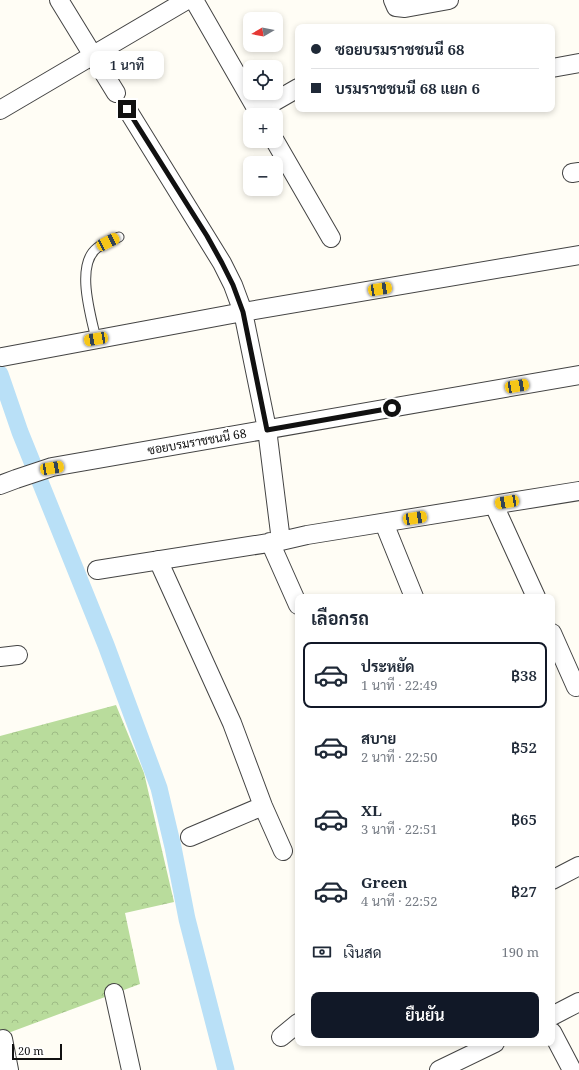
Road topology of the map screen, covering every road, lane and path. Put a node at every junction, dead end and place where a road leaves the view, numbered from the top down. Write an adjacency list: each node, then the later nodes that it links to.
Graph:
1 (60, 0): 6 (street)
2 (187, 0): 6 (street)
3 (194, 0): 11 (street)
4 (393, 0): 5 (street)
5 (449, 0)
6 (93, 55): 10 (street); 14 (street)
7 (579, 63): 8 (street)
8 (555, 67)
9 (295, 90): 12 (street)
10 (116, 93)
11 (256, 108)
12 (267, 108)
13 (127, 109): 19 (street)
14 (0, 110)
15 (279, 148): 17 (street)
16 (119, 237): 20 (lane)
17 (331, 238)
18 (579, 255): 19 (street)
19 (243, 312): 20 (street); 23 (street)
20 (96, 339): 21 (street)
21 (2, 356)
22 (579, 375): 23 (street, ซอยบรมราชชนนี 68)
23 (267, 430): 24 (street, ซอยบรมราชชนนี 68); 28 (street)
24 (8, 482)
25 (579, 490): 26 (street)
26 (494, 505): 27 (street); 32 (street)
27 (384, 523): 28 (street); 31 (street)
28 (276, 542): 29 (street); 33 (street)
29 (158, 560): 30 (street); 36 (street)
30 (97, 570)
31 (413, 594)
32 (535, 594)
33 (295, 596)
34 (555, 641): 35 (street)
35 (576, 687)
36 (263, 806): 37 (street); 38 (street)
37 (190, 837)
38 (283, 851)
39 (579, 866): 40 (street)
40 (555, 878)
41 (114, 993): 51 (street)
42 (579, 1002): 43 (street)
43 (555, 1014)
44 (295, 1025): 45 (street)
45 (281, 1037)
46 (555, 1038): 52 (street)
47 (2, 1039): 50 (street)
48 (489, 1046): 49 (street)
49 (446, 1068)
50 (9, 1070)
51 (131, 1070)
52 (572, 1070)

